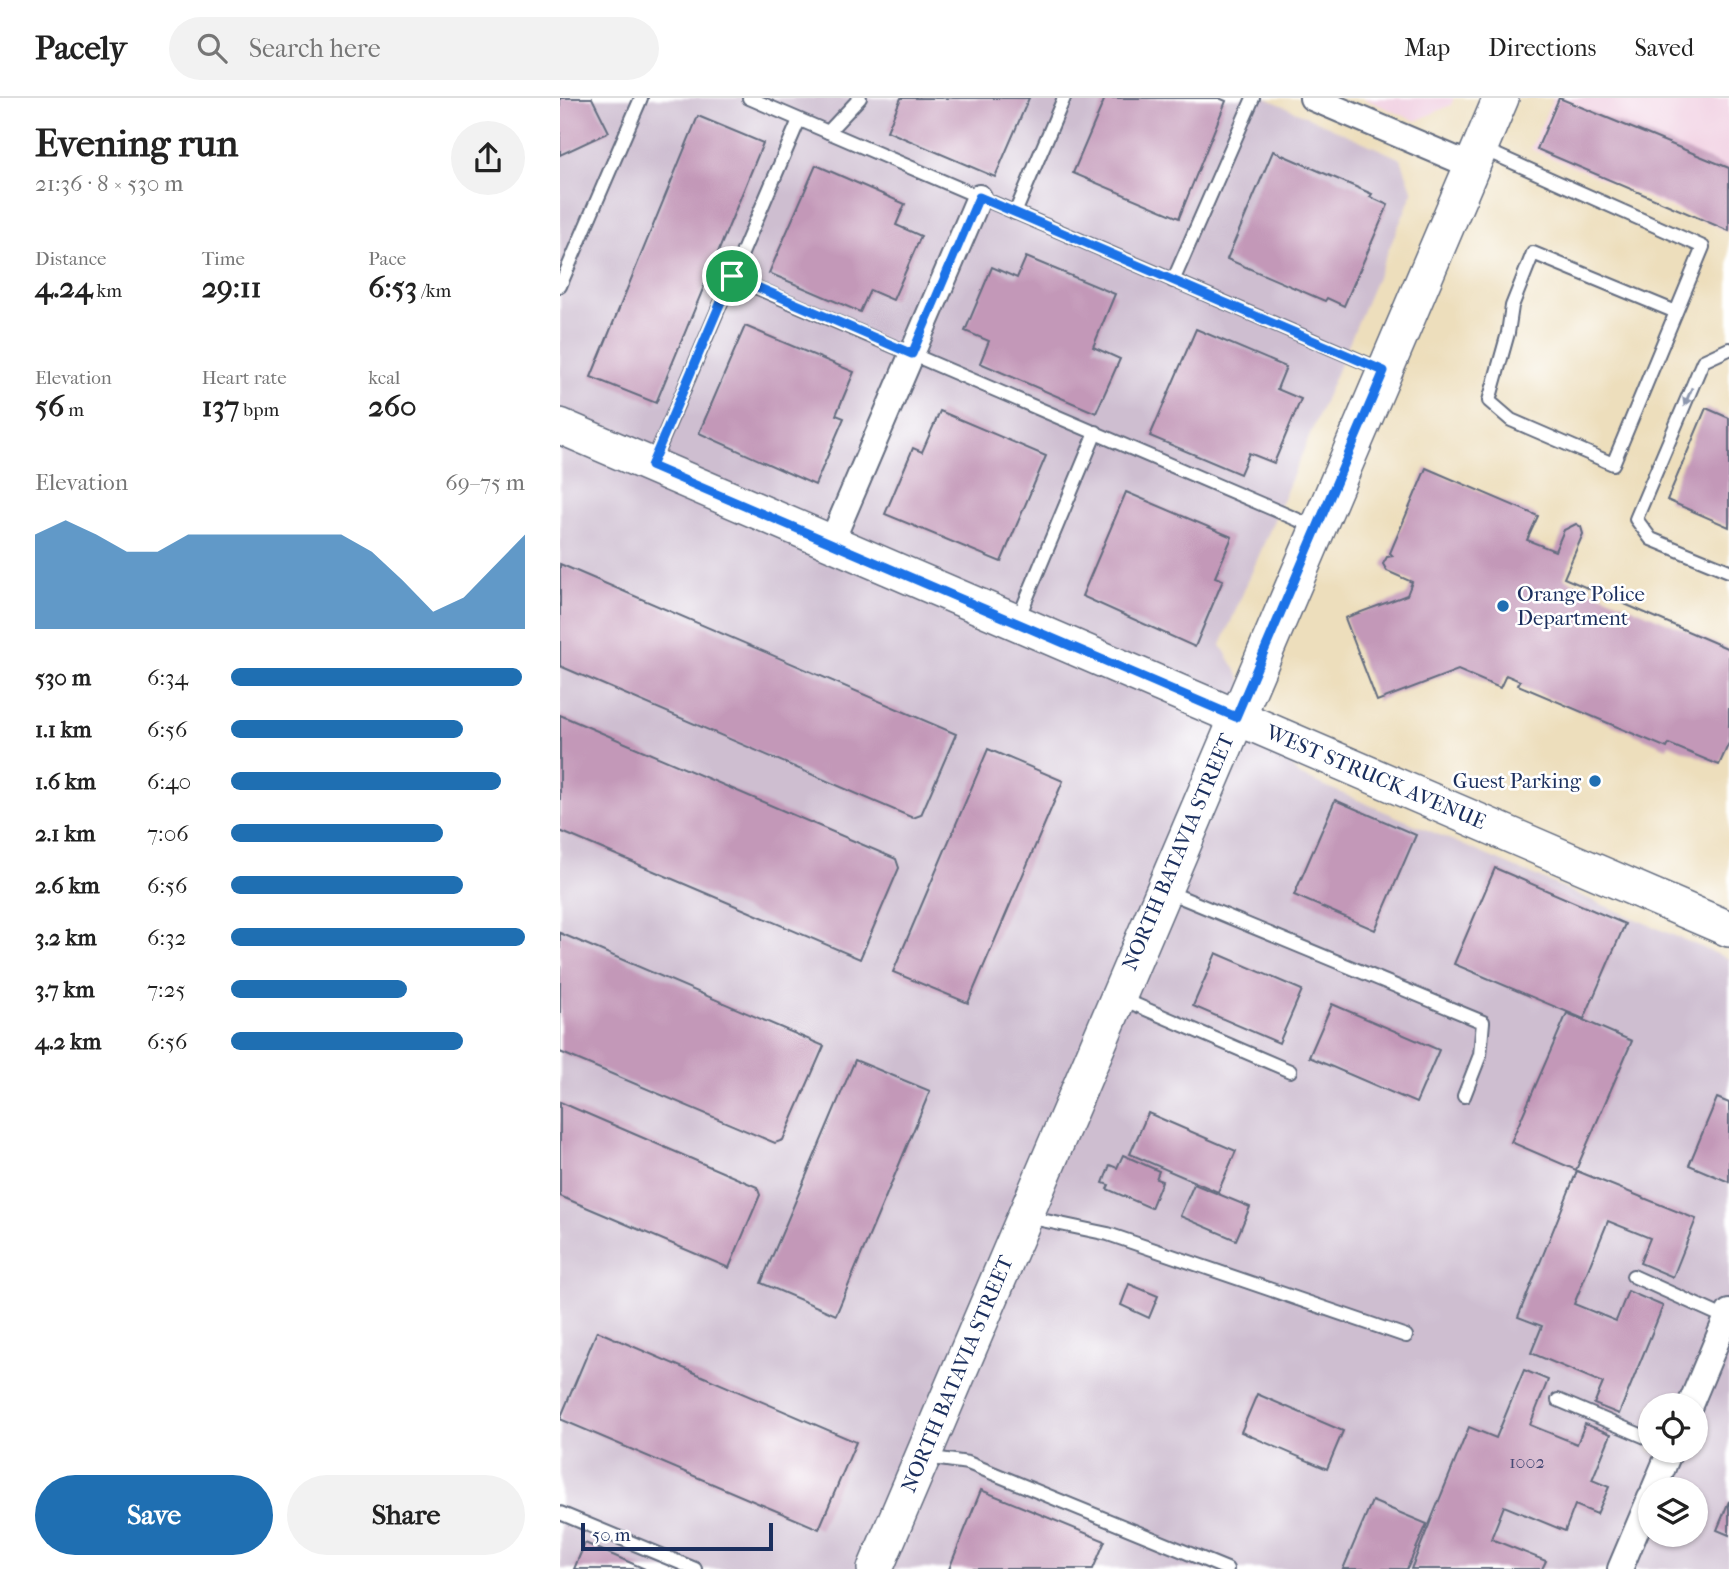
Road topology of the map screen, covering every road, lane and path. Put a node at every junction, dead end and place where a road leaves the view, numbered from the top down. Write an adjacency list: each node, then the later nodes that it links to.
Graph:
1 (641, 98): 15 (lane)
2 (749, 98): 8 (lane)
3 (860, 98): 9 (lane)
4 (1064, 98): 12 (lane)
5 (1253, 98): 14 (lane)
6 (1312, 98): 10 (street)
7 (1501, 98): 10 (street, NORTH BATAVIA STREET)
8 (799, 120): 9 (lane); 13 (lane)
9 (828, 132): 11 (lane)
10 (1476, 157): 16 (lane); 19 (street, NORTH BATAVIA STREET)
11 (979, 197): 12 (lane); 18 (street)
12 (1015, 213): 14 (lane)
13 (732, 276): 18 (lane); 22 (lane)
14 (1173, 281): 19 (lane)
15 (560, 286)
16 (1676, 312): 16 (lane)
17 (1729, 349): 25 (lane, one-way to 25)
18 (912, 354): 21 (lane); 24 (street)
19 (1384, 371): 23 (street, NORTH BATAVIA STREET)
20 (560, 426): 22 (street, WEST STRUCK AVENUE)
21 (1096, 432): 23 (lane); 26 (lane)
22 (651, 466): 24 (street, WEST STRUCK AVENUE)
23 (1317, 528): 27 (street, NORTH BATAVIA STREET)
24 (831, 543): 26 (street, WEST STRUCK AVENUE)
25 (1729, 571)
26 (1017, 623): 27 (street, WEST STRUCK AVENUE)
27 (1236, 717): 28 (street, NORTH BATAVIA STREET); 29 (street, WEST STRUCK AVENUE)
28 (1162, 889): 30 (street, NORTH BATAVIA STREET); 32 (lane)
29 (1729, 929)
30 (1116, 997): 31 (lane); 33 (street, NORTH BATAVIA STREET)
31 (1290, 1071)
32 (1464, 1096)
33 (1024, 1216): 36 (lane); 40 (street, NORTH BATAVIA STREET)
34 (1633, 1276): 35 (lane)
35 (1728, 1315): 37 (street)
36 (1406, 1336)
37 (1694, 1393)
38 (1558, 1399): 39 (lane)
39 (1638, 1434)
40 (922, 1457): 44 (street, NORTH BATAVIA STREET); 45 (lane)
41 (560, 1513): 43 (lane)
42 (1638, 1526): 46 (street)
43 (695, 1569)
44 (874, 1569)
45 (1227, 1569)
46 (1620, 1569)

